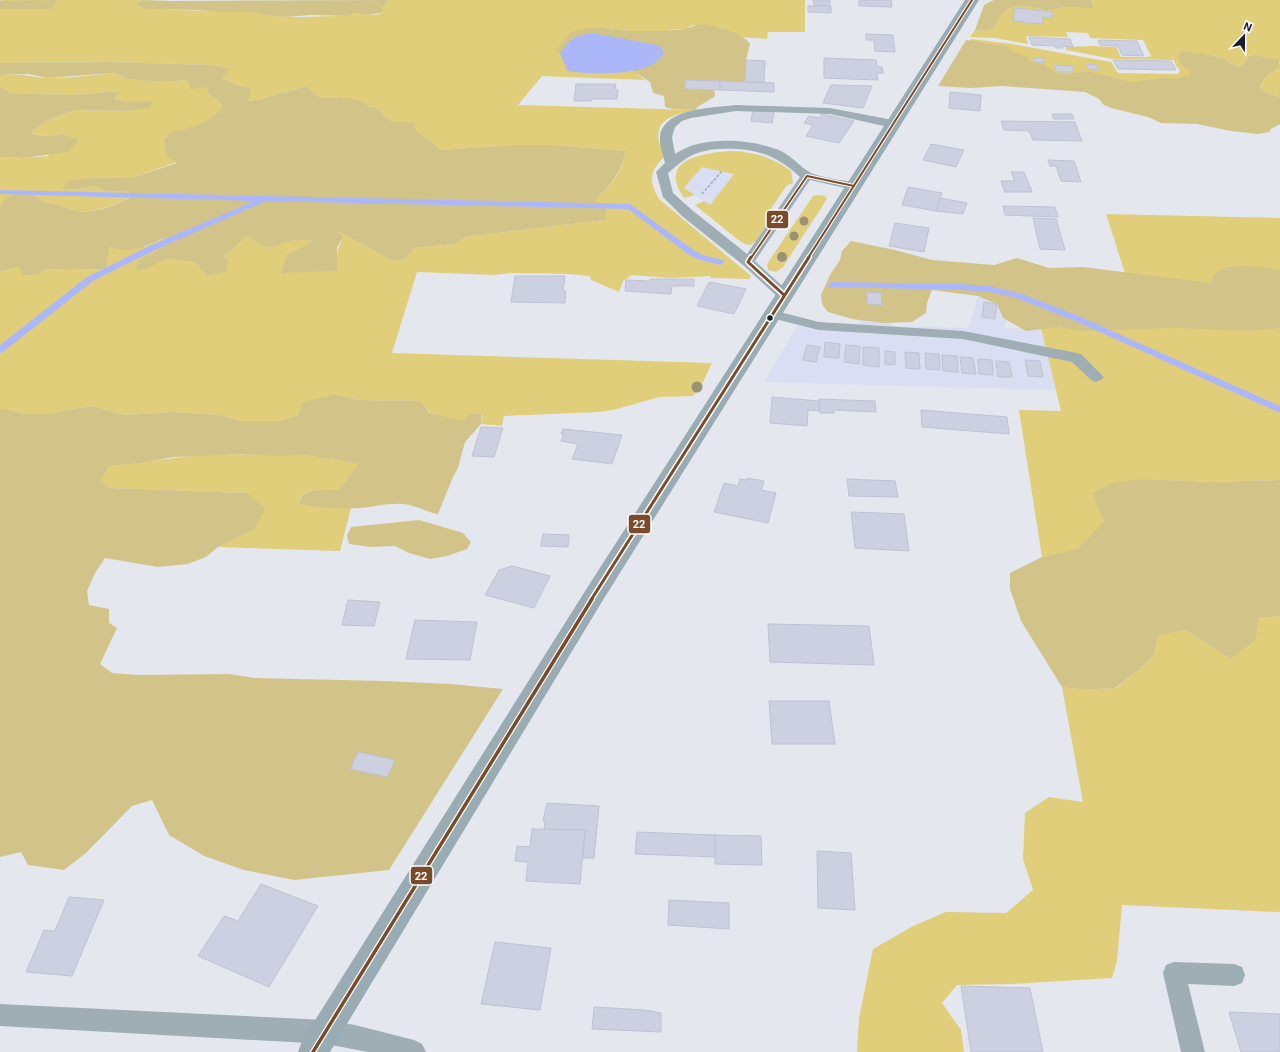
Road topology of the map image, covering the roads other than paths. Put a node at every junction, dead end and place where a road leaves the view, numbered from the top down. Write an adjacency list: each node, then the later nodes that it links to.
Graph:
1 (972, 0): 2 (street)
2 (893, 124): 3 (lane); 5 (street)
3 (671, 165): 4 (lane); 6 (lane)
4 (807, 176): 5 (lane); 6 (lane)
5 (854, 186): 7 (street)
6 (748, 262): 7 (lane)
7 (778, 304): 8 (lane); 11 (street)
8 (1096, 377)
9 (1234, 975): 14 (lane)
10 (0, 1015): 11 (lane)
11 (326, 1032): 12 (street); 13 (lane)
12 (313, 1052)
13 (414, 1052)
14 (1193, 1052)

